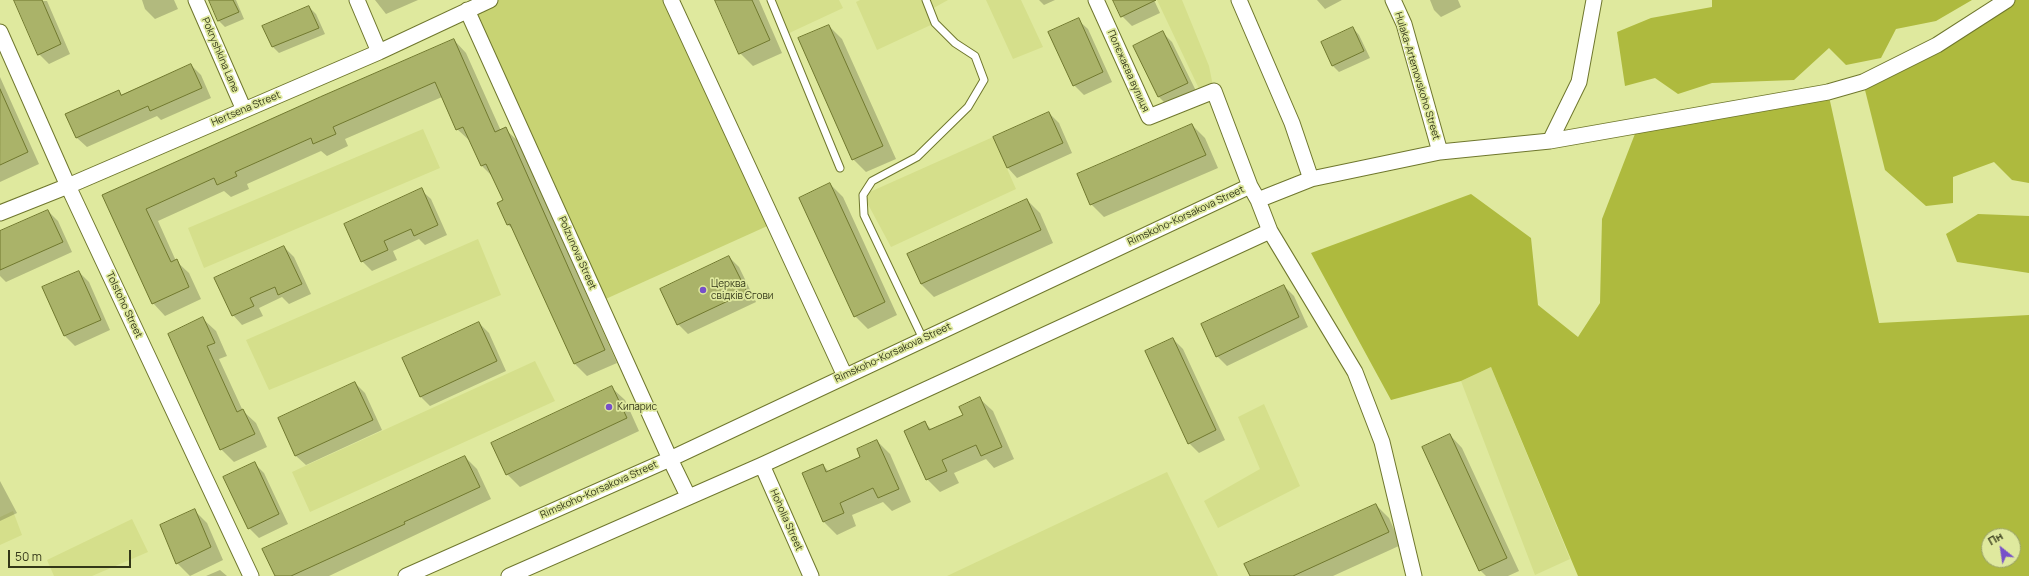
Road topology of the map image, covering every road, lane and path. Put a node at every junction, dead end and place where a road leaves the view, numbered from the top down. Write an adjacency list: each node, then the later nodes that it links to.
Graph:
1 (196, 0): 15 (street, Pokryshkina Lane)
2 (357, 0): 14 (street)
3 (490, 0): 12 (street, Hertsena Street)
4 (671, 0): 26 (street)
5 (771, 0): 18 (lane)
6 (926, 0): 25 (lane)
7 (1096, 0): 21 (street, Полєжаєва вулиця)
8 (1239, 0): 19 (street)
9 (1393, 0): 17 (street, Hulaka-Artemovskoho Street)
10 (1594, 0): 16 (street)
11 (2007, 0): 16 (street)
12 (467, 10): 14 (street, Hertsena Street); 27 (street, Polzunova Street)
13 (0, 32): 20 (street, Tolstoho Street)
14 (379, 52): 15 (street, Hertsena Street)
15 (244, 110): 20 (street, Hertsena Street)
16 (1550, 142): 17 (street)
17 (1440, 152): 19 (street)
18 (840, 168)
19 (1311, 180): 22 (street)
20 (68, 186): 23 (street, Hertsena Street); 30 (street, Tolstoho Street)
21 (1250, 186): 22 (street, Rimskoho-Korsakova Street); 25 (street, Rimskoho-Korsakova Street)
22 (1258, 200): 24 (street, Rimskoho-Korsakova Street)
23 (0, 213)
24 (1270, 231): 28 (street); 34 (street, Rimskoho-Korsakova Street)
25 (923, 339): 26 (street, Rimskoho-Korsakova Street)
26 (845, 376): 27 (street, Rimskoho-Korsakova Street)
27 (670, 459): 29 (street, Polzunova Street); 31 (street, Rimskoho-Korsakova Street)
28 (762, 465): 29 (street); 33 (street, Hoholia Street)
29 (688, 496): 32 (street)
30 (251, 576)
31 (406, 576)
32 (509, 576)
33 (811, 576)
34 (1414, 576)

